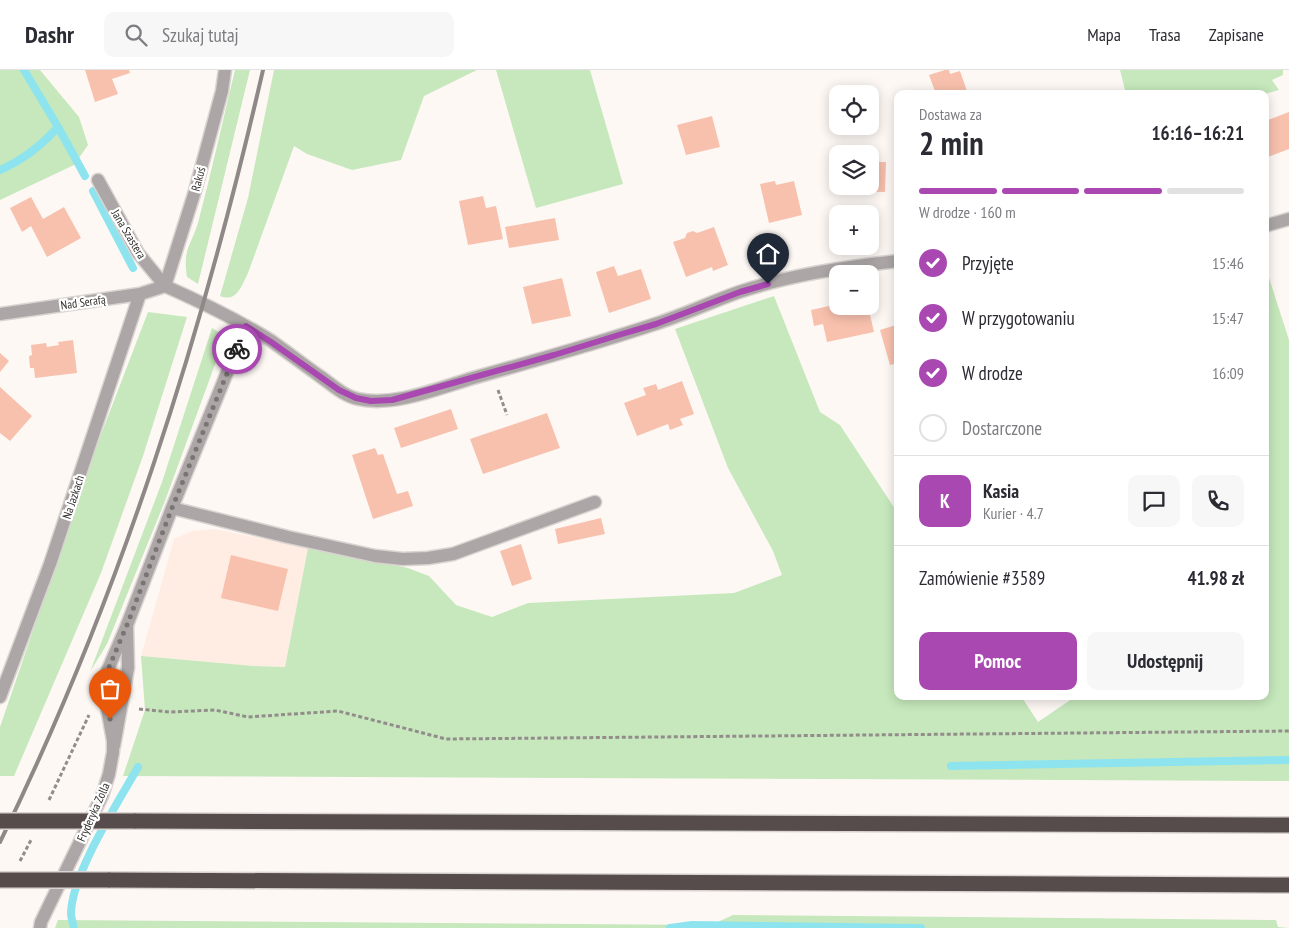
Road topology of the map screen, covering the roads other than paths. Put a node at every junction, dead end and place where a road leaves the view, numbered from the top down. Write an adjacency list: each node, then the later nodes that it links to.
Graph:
1 (225, 70): 6 (street, Rakuś)
2 (98, 180): 6 (street, Jana Szastera)
3 (1289, 219): 4 (street)
4 (1269, 225)
5 (894, 262): 9 (street)
6 (165, 286): 7 (street, Nad Serafą); 9 (street)
7 (140, 294): 8 (street, Nad Serafą); 13 (street, Na Jazkach)
8 (0, 314)
9 (246, 326): 11 (street, Fryderyka Zolla)
10 (595, 502): 11 (street)
11 (172, 508): 12 (street, Fryderyka Zolla)
12 (127, 625): 14 (street); 14 (street, Fryderyka Zolla)
13 (0, 697)
14 (113, 752): 19 (street, Fryderyka Zolla)
15 (0, 821): 16 (highway, bridge)
16 (1289, 825)
17 (0, 880): 18 (highway, bridge)
18 (1289, 885)
19 (40, 928)

